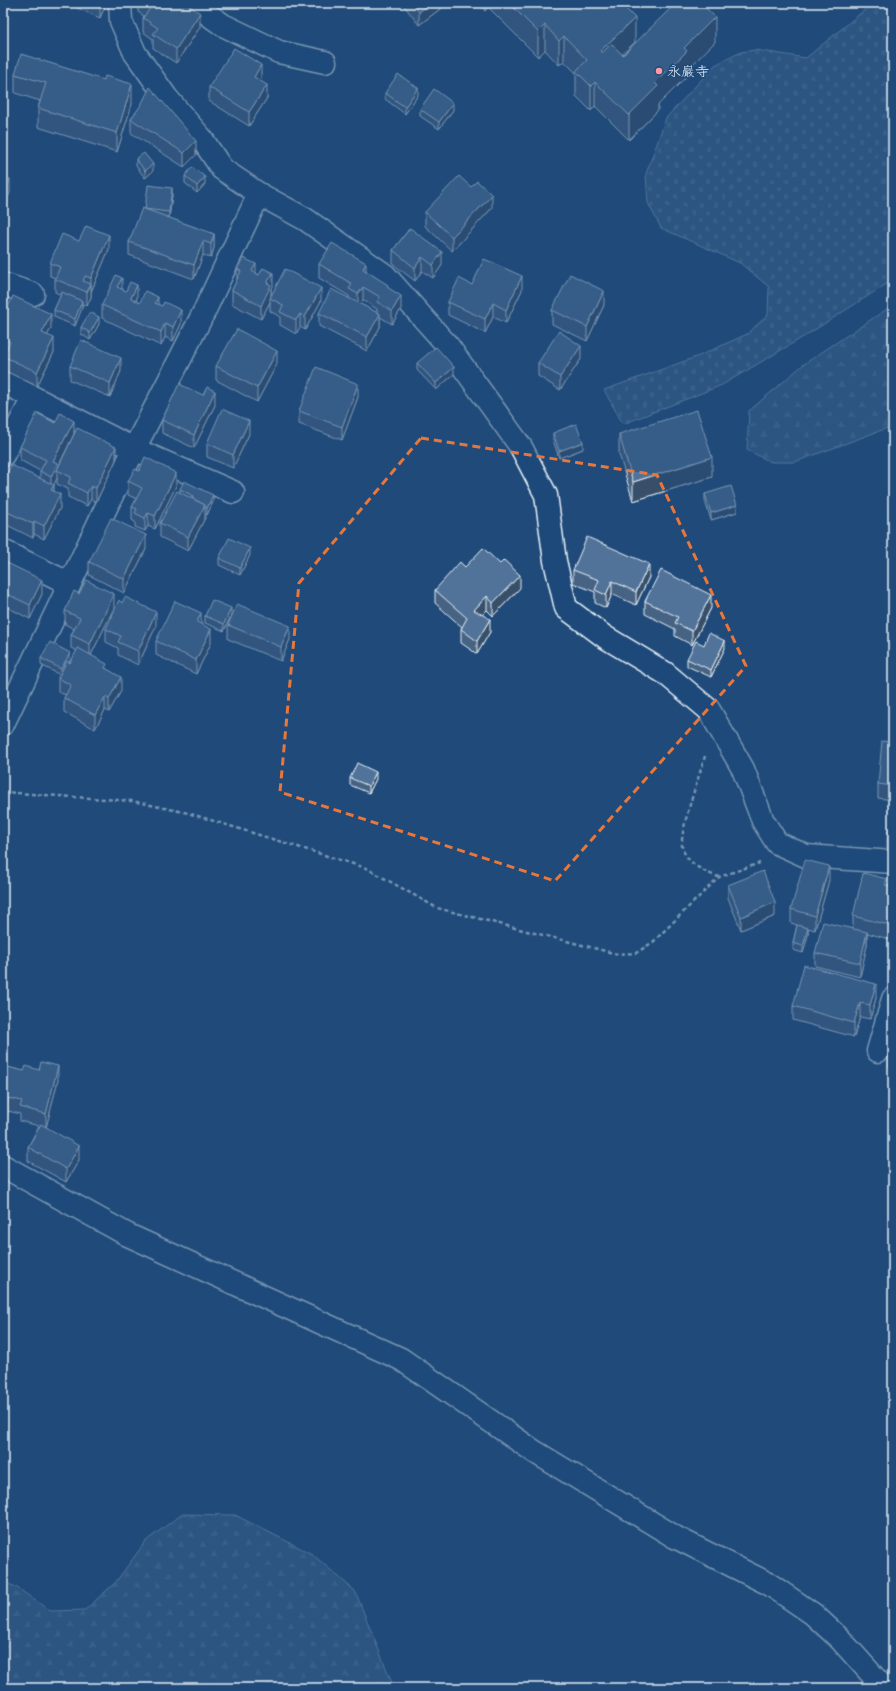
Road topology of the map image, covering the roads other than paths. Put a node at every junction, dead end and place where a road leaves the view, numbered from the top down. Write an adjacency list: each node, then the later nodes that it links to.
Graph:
1 (120, 3): 4 (street)
2 (192, 3): 3 (street)
3 (325, 62)
4 (259, 194): 9 (street); 15 (street)
5 (3, 284): 6 (street)
6 (33, 294)
7 (3, 382): 8 (street)
8 (33, 398): 9 (street); 10 (street)
9 (134, 449): 11 (street); 13 (street)
10 (3, 455)
11 (233, 492)
12 (3, 551): 13 (street)
13 (70, 584): 14 (street)
14 (3, 724)
15 (893, 862)
16 (893, 999): 17 (street)
17 (878, 1051)
18 (3, 1166): 19 (street)
19 (884, 1688)

